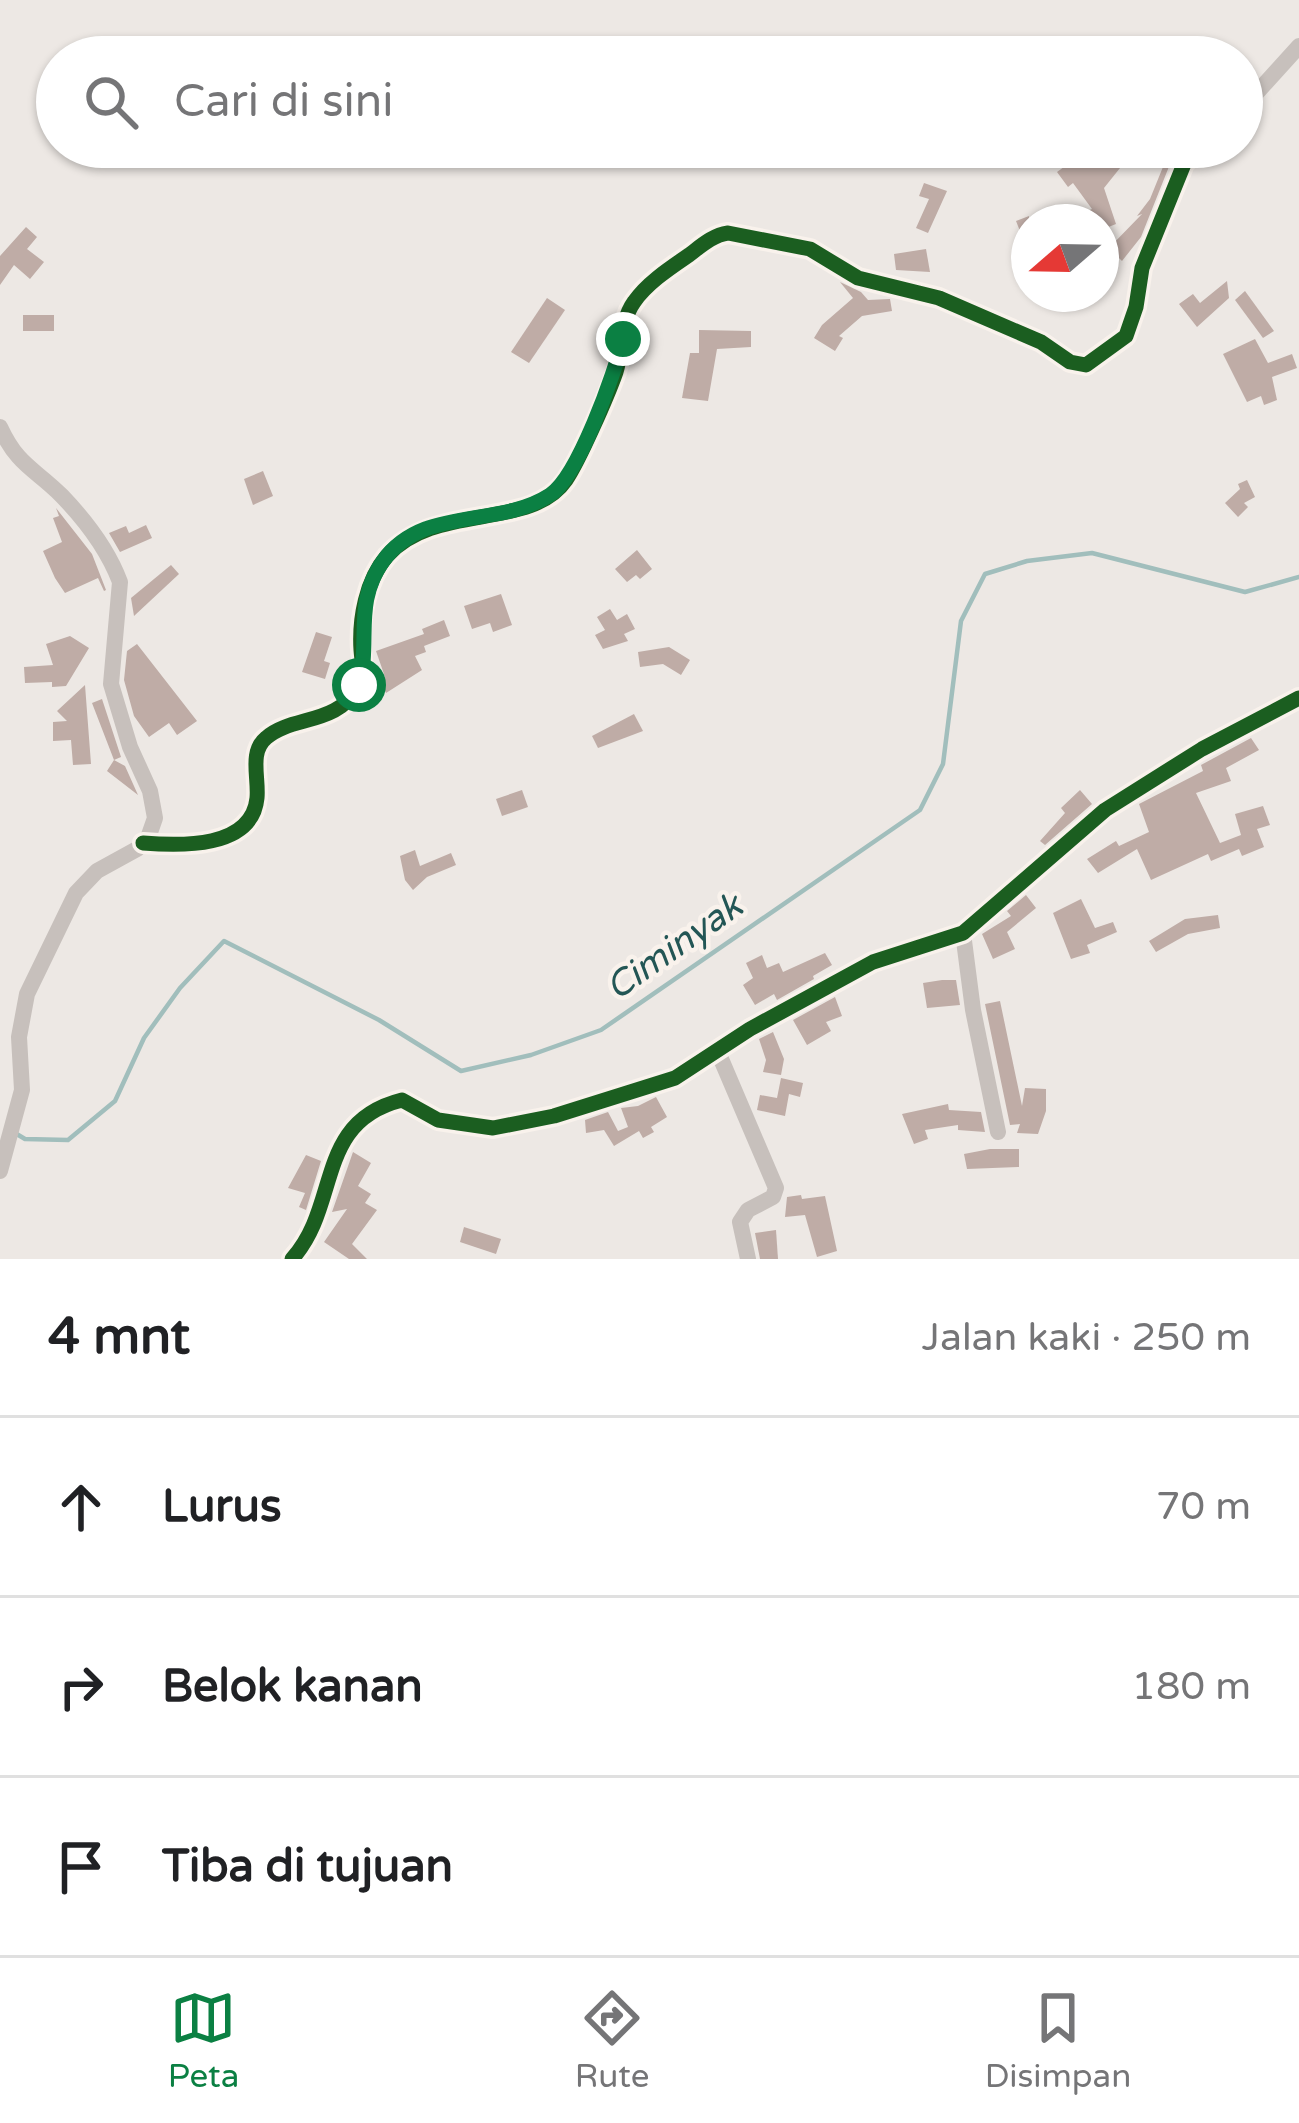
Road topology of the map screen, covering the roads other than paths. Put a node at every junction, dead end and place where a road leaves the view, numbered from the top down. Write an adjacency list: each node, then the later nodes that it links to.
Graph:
1 (1299, 46): 2 (street)
2 (1263, 86)
3 (1182, 168): 6 (street)
4 (0, 427): 6 (street)
5 (1299, 698): 7 (street)
6 (143, 843): 10 (street)
7 (963, 934): 8 (street); 9 (street)
8 (718, 1052): 11 (street); 12 (street)
9 (998, 1132)
10 (0, 1172)
11 (292, 1259)
12 (748, 1259)

